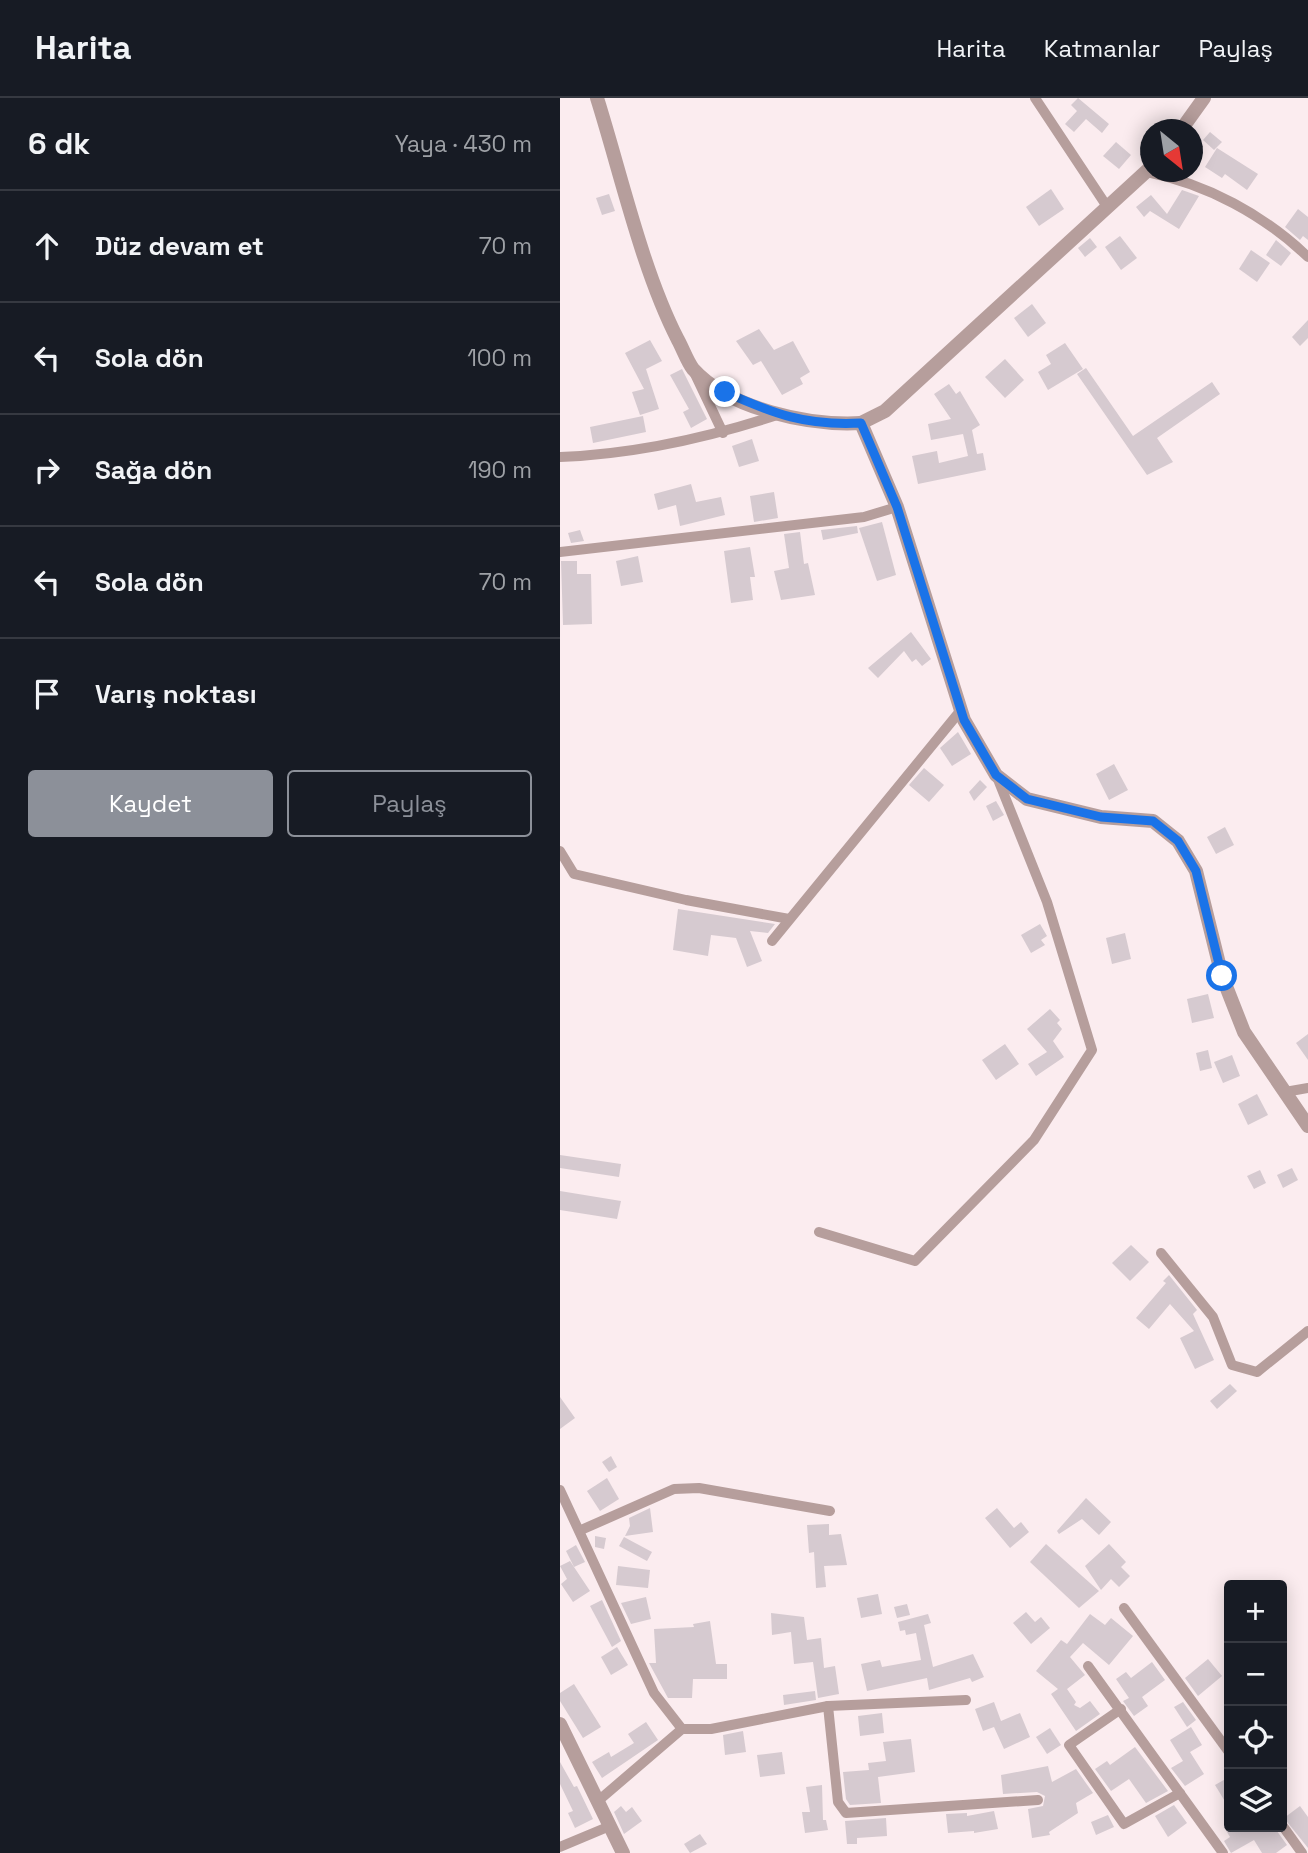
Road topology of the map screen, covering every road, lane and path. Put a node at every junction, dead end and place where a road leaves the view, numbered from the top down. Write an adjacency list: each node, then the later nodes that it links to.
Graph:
1 (597, 98): 9 (street)
2 (1035, 98): 7 (street)
3 (1204, 98): 4 (street)
4 (1189, 119)
5 (1140, 178): 7 (street)
6 (1191, 182): 8 (street)
7 (1108, 208): 11 (street)
8 (1308, 257)
9 (692, 368): 10 (street); 12 (street)
10 (777, 415): 11 (street); 12 (street)
11 (861, 423): 14 (street)
12 (723, 433): 13 (street)
13 (560, 457)
14 (897, 507): 15 (street); 16 (street)
15 (560, 552)
16 (961, 710): 17 (street); 19 (street)
17 (996, 775): 22 (street); 24 (street)
18 (560, 852): 19 (street)
19 (789, 919): 20 (street)
20 (772, 941)
21 (1308, 1088): 22 (street)
22 (1285, 1093): 23 (street)
23 (1308, 1126)
24 (819, 1232)
25 (1161, 1253): 26 (street)
26 (1308, 1331)
27 (560, 1490): 29 (street)
28 (830, 1511): 29 (street)
29 (581, 1531): 36 (street)
30 (1124, 1608): 37 (street)
31 (1088, 1666): 34 (street)
32 (966, 1700): 33 (street)
33 (828, 1706): 36 (street); 39 (street)
34 (1121, 1709): 38 (street); 38 (street)
35 (560, 1724): 40 (street)
36 (682, 1729): 40 (street)
37 (1224, 1745)
38 (1180, 1793): 45 (street)
39 (1038, 1800)
40 (598, 1801): 41 (street)
41 (610, 1826): 43 (street); 44 (street)
42 (1287, 1832): 46 (street)
43 (560, 1847)
44 (623, 1853)
45 (1223, 1853)
46 (1302, 1853)

